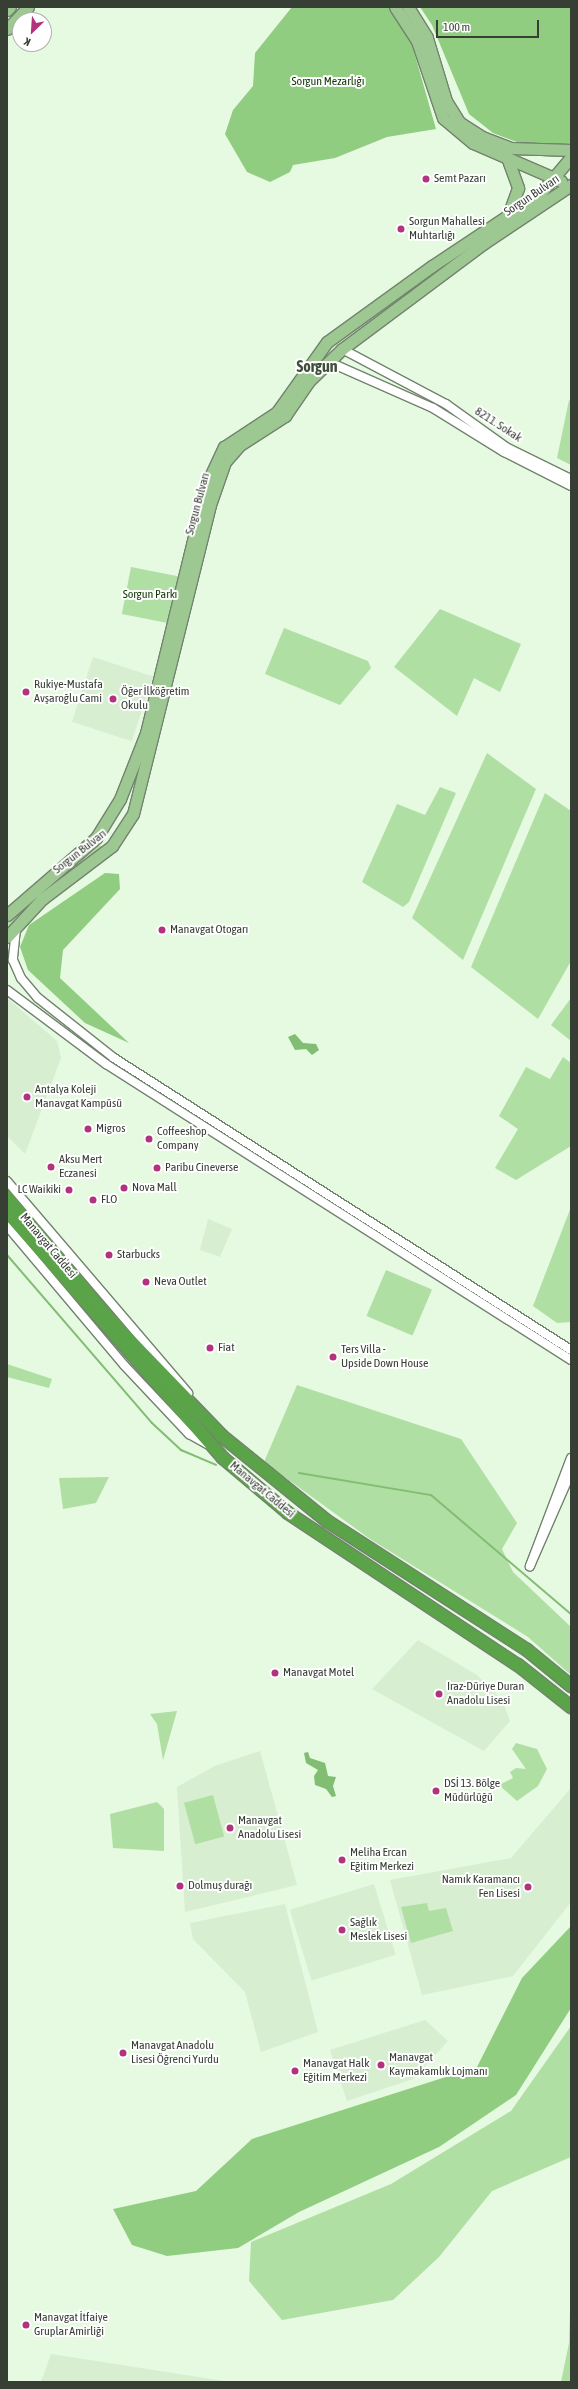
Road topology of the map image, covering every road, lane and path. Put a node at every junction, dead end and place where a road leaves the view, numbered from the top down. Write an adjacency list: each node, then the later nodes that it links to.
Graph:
1 (10, 7): 5 (main road)
2 (28, 7): 6 (main road)
3 (395, 7): 9 (main road)
4 (408, 7): 7 (main road)
5 (7, 10)
6 (7, 29)
7 (571, 150)
8 (571, 158): 10 (main road, Sorgun Bulvarı)
9 (508, 160): 10 (main road); 12 (main road)
10 (554, 178): 11 (main road); 12 (main road, Sorgun Bulvarı)
11 (571, 185): 14 (main road, Sorgun Bulvarı)
12 (508, 214): 13 (main road, Sorgun Bulvarı)
13 (327, 342): 14 (main road); 15 (main road, Sorgun Bulvarı)
14 (342, 349): 16 (main road, Sorgun Bulvarı); 17 (street, 8211. Sokak)
15 (316, 355): 16 (main road); 19 (main road, Sorgun Bulvarı)
16 (329, 362): 18 (street); 20 (main road, Sorgun Bulvarı)
17 (571, 479)
18 (571, 486)
19 (120, 799): 20 (main road); 21 (main road, Sorgun Bulvarı)
20 (137, 802): 22 (main road, Sorgun Bulvarı)
21 (96, 838): 22 (main road); 23 (main road, Sorgun Bulvarı)
22 (112, 846): 24 (main road, Sorgun Bulvarı)
23 (7, 915)
24 (18, 922): 25 (main road, Sorgun Bulvarı); 31 (street)
25 (7, 937)
26 (7, 990): 32 (street)
27 (7, 1181): 34 (street)
28 (7, 1197): 34 (highway, Manavgat Caddesi)
29 (7, 1212): 33 (highway, Manavgat Caddesi)
30 (7, 1226): 33 (street)
31 (571, 1350)
32 (571, 1360)
33 (214, 1448): 38 (highway, Manavgat Caddesi)
34 (237, 1450): 37 (highway, Manavgat Caddesi)
35 (571, 1458): 36 (street)
36 (571, 1472)
37 (571, 1686)
38 (571, 1707)

